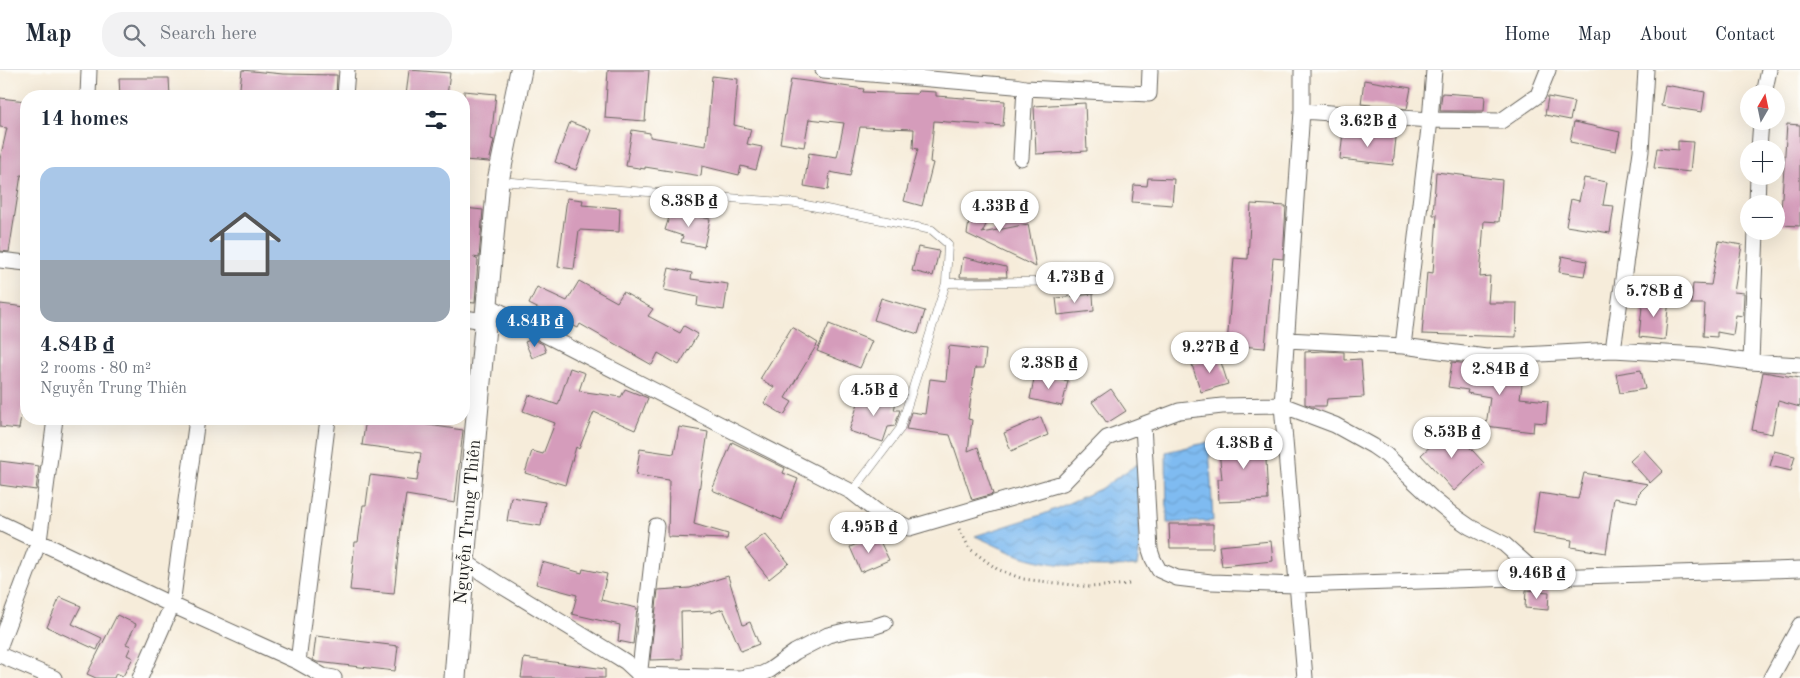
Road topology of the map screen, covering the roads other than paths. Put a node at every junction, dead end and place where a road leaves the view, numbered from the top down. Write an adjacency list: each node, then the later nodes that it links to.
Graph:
1 (89, 70): 13 (street)
2 (347, 70): 14 (street)
3 (521, 70): 18 (street, Nguyễn Trung Thiên)
4 (823, 70): 12 (street)
5 (1150, 70): 12 (street)
6 (1302, 70): 15 (street)
7 (1434, 70): 16 (street)
8 (1548, 70): 16 (street)
9 (1646, 70): 28 (street)
10 (1769, 70): 11 (street)
11 (1766, 85)
12 (1025, 88): 17 (street)
13 (88, 90)
14 (345, 90)
15 (1302, 112): 16 (street); 26 (street)
16 (1430, 120): 27 (street)
17 (1021, 158)
18 (498, 181): 23 (lane); 24 (street, Nguyễn Trung Thiên)
19 (1756, 240): 29 (street)
20 (0, 260): 21 (street)
21 (20, 262)
22 (1087, 282): 23 (lane)
23 (946, 283): 36 (lane)
24 (486, 313): 25 (street); 36 (street); 40 (street, Nguyễn Trung Thiên)
25 (470, 317)
26 (1287, 340): 27 (street); 31 (street)
27 (1403, 346): 28 (street)
28 (1613, 350): 29 (street)
29 (1751, 362): 30 (street)
30 (1800, 364)
31 (1282, 405): 35 (street); 42 (street); 43 (street)
32 (54, 425): 39 (street)
33 (195, 425): 44 (street)
34 (327, 425): 49 (street)
35 (1143, 425): 36 (street); 43 (street)
36 (852, 492)
37 (0, 523): 39 (street)
38 (656, 526): 50 (street)
39 (39, 541): 44 (street); 47 (street)
40 (464, 560): 50 (street); 54 (street, Nguyễn Trung Thiên)
41 (1800, 569): 42 (street)
42 (1541, 577): 43 (street)
43 (1296, 585): 55 (street)
44 (172, 605): 49 (street); 52 (street)
45 (885, 623): 50 (street)
46 (1800, 625): 56 (street)
47 (0, 645)
48 (0, 655): 51 (street)
49 (298, 662): 53 (street)
50 (640, 677)
51 (54, 678)
52 (140, 678)
53 (334, 678)
54 (455, 678)
55 (1305, 678)
56 (1772, 678)

